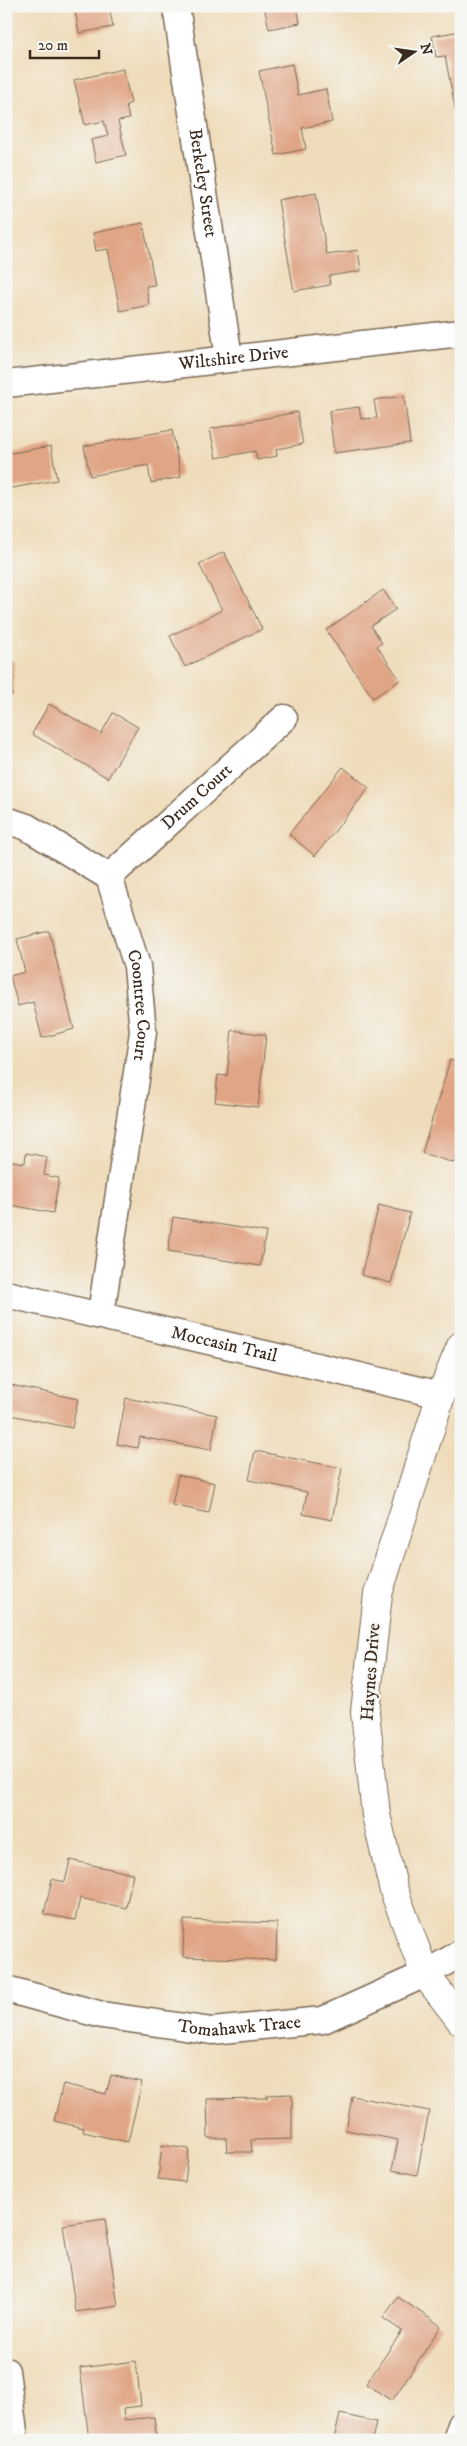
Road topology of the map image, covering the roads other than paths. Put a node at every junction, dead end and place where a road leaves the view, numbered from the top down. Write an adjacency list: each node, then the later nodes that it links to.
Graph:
1 (176, 6): 3 (street, Berkeley Street)
2 (461, 334): 3 (street, Wiltshire Drive)
3 (229, 358): 4 (street, Wiltshire Drive)
4 (6, 384)
5 (284, 718): 7 (street, Drum Court)
6 (6, 820): 7 (street)
7 (109, 877): 9 (street, Coontree Court)
8 (6, 1294): 9 (street, Moccasin Trail)
9 (101, 1314): 11 (street, Moccasin Trail)
10 (461, 1346): 11 (street, Haynes Drive)
11 (442, 1395): 13 (street, Haynes Drive)
12 (461, 1953): 13 (street, Tomahawk Trace)
13 (425, 1974): 14 (street, Tomahawk Trace); 15 (street, Haynes Drive)
14 (6, 1989)
15 (461, 2021)
16 (6, 2371): 18 (street)
17 (461, 2425): 19 (street)
18 (15, 2440)
19 (456, 2440)

